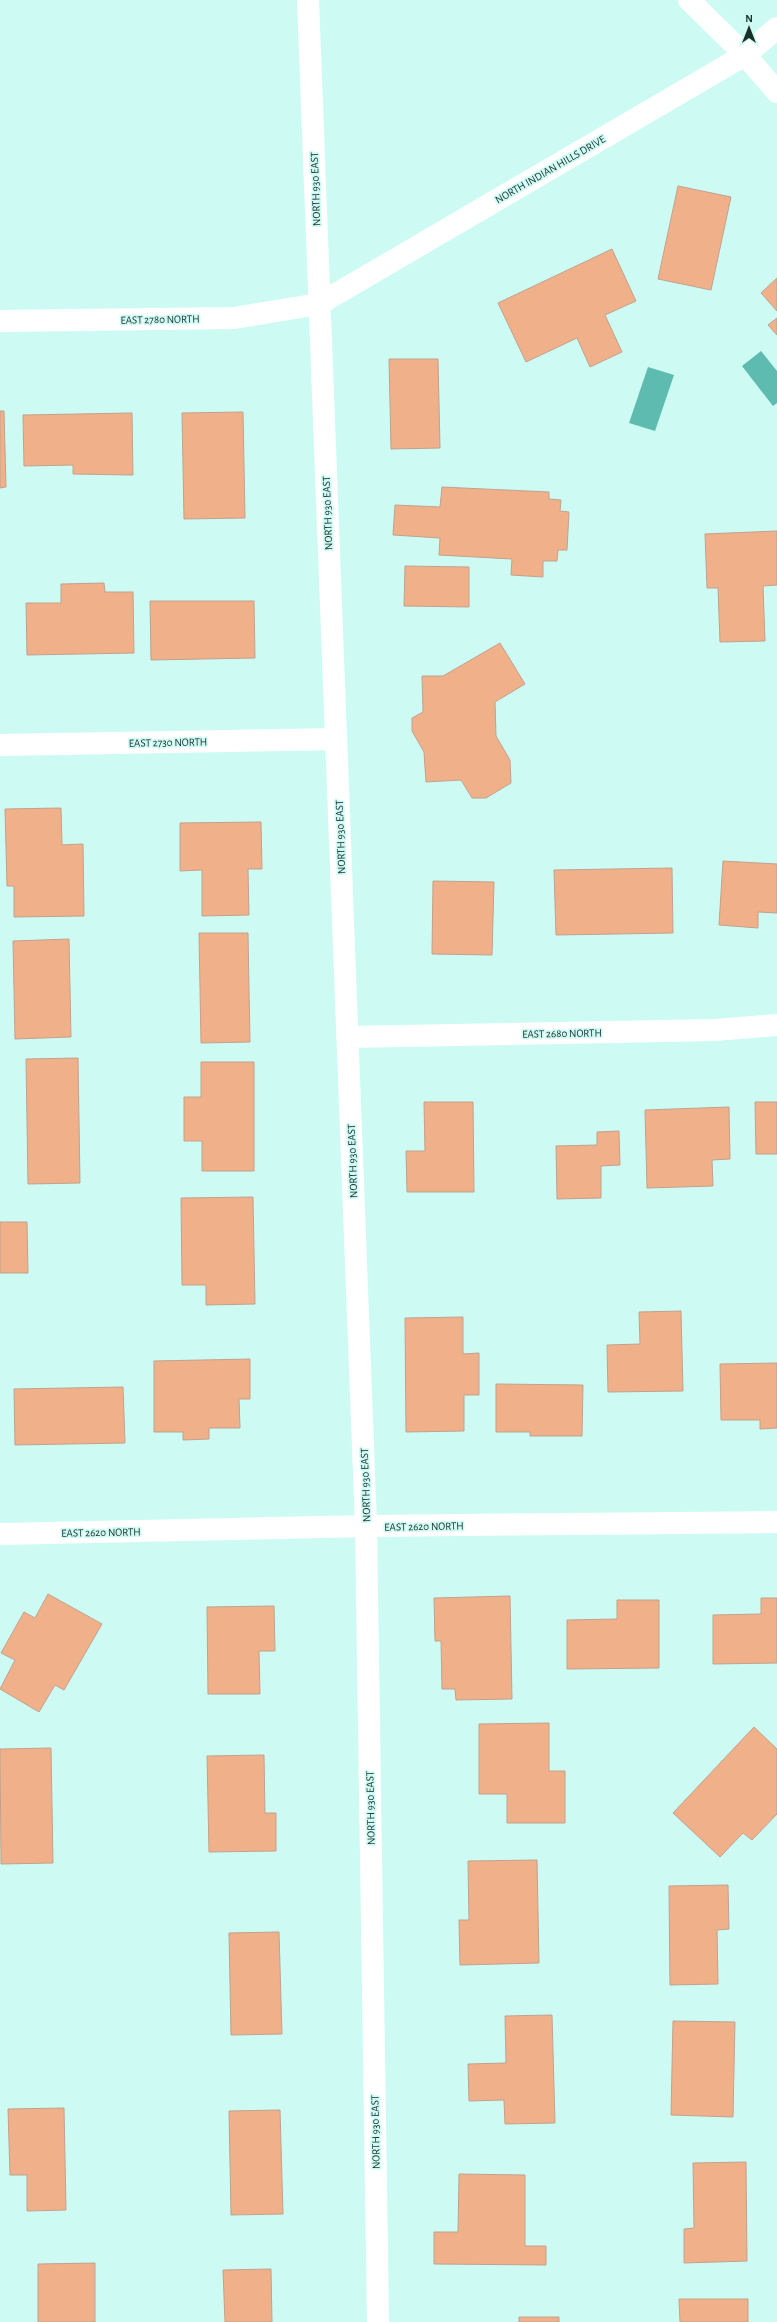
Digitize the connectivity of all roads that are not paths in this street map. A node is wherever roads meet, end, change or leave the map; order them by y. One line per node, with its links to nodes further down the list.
1 (308, 0): 6 (street, NORTH 930 EAST)
2 (689, 0): 4 (street)
3 (777, 28): 4 (street, NORTH INDIAN HILLS DRIVE)
4 (745, 55): 5 (street); 6 (street, NORTH INDIAN HILLS DRIVE)
5 (777, 92)
6 (319, 304): 7 (street, EAST 2780 NORTH); 8 (street, NORTH 930 EAST)
7 (0, 321)
8 (336, 739): 9 (street, EAST 2730 NORTH); 11 (street, NORTH 930 EAST)
9 (0, 745)
10 (777, 1025): 11 (street, EAST 2680 NORTH)
11 (347, 1037): 13 (street, NORTH 930 EAST)
12 (777, 1522): 13 (street, EAST 2620 NORTH)
13 (366, 1526): 14 (street, EAST 2620 NORTH); 15 (street, NORTH 930 EAST)
14 (0, 1534)
15 (378, 2322)

